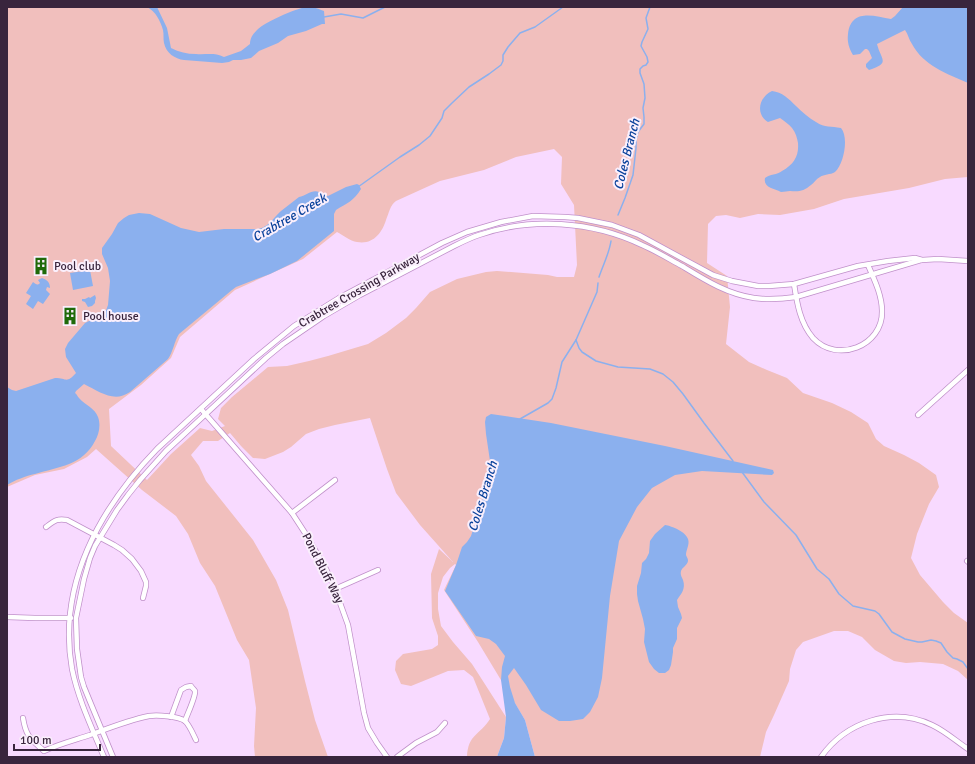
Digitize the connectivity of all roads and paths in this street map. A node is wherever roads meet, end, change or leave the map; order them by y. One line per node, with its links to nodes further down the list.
1 (922, 260): 2 (street, Crabtree Crossing Parkway); 3 (street, Crabtree Crossing Parkway); 4 (street, Crabtree Crossing Parkway)
2 (968, 260)
3 (868, 264): 4 (street); 5 (street, Crabtree Crossing Parkway)
4 (872, 275): 6 (street, Crabtree Crossing Parkway); 6 (street)
5 (794, 284): 6 (street); 8 (street, Crabtree Crossing Parkway)
6 (796, 297): 9 (street, Crabtree Crossing Parkway)
7 (968, 370): 10 (street)
8 (201, 409): 9 (street, Pond Bluff Way); 14 (street, Crabtree Crossing Parkway)
9 (206, 414): 12 (street, Pond Bluff Way); 15 (street, Crabtree Crossing Parkway)
10 (918, 415)
11 (335, 480): 12 (street)
12 (292, 513): 17 (street, Pond Bluff Way)
13 (46, 527): 14 (street)
14 (94, 535): 15 (street); 20 (street, Crabtree Crossing Parkway)
15 (100, 538): 18 (street); 21 (street, Crabtree Crossing Parkway)
16 (378, 570): 17 (street)
17 (336, 589): 32 (street, Pond Bluff Way)
18 (143, 598)
19 (7, 617): 20 (street)
20 (69, 618): 21 (street); 27 (street, Crabtree Crossing Parkway)
21 (76, 618): 26 (street, Crabtree Crossing Parkway)
22 (171, 717): 24 (street); 24 (street); 26 (street)
23 (23, 718): 27 (street)
24 (185, 721): 28 (street)
25 (445, 723): 33 (street)
26 (102, 731): 27 (street); 31 (street, Crabtree Crossing Parkway)
27 (94, 733): 30 (street, Crabtree Crossing Parkway)
28 (196, 740)
29 (968, 749): 34 (street)
30 (104, 757)
31 (113, 757)
32 (387, 757)
33 (397, 757)
34 (821, 757)

